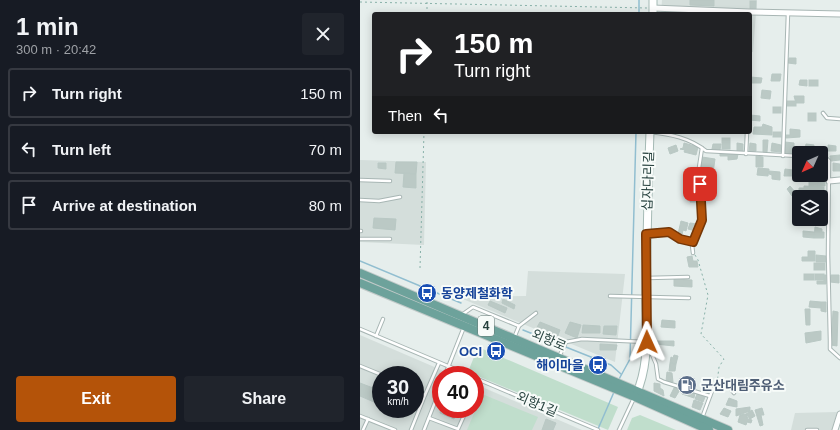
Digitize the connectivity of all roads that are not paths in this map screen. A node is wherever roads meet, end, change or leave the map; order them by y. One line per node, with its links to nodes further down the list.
1 (653, 7): 2 (street)
2 (733, 12)
3 (752, 13): 4 (street)
4 (788, 13): 5 (street); 13 (lane)
5 (840, 14)
6 (823, 113): 7 (lane)
7 (840, 119)
8 (650, 134): 22 (street, 십자다리길)
9 (662, 134): 11 (lane)
10 (746, 134): 12 (lane)
11 (702, 148): 12 (lane); 25 (lane)
12 (746, 154): 13 (lane)
13 (783, 156): 14 (lane)
14 (792, 156)
15 (828, 160): 19 (lane)
16 (360, 180): 18 (lane)
17 (840, 180): 19 (street)
18 (390, 181)
19 (829, 181): 44 (lane)
20 (400, 197): 21 (lane)
21 (360, 200)
22 (646, 234): 25 (lane); 29 (street, 십자다리길)
23 (360, 239): 24 (lane)
24 (390, 239)
25 (693, 242): 26 (lane)
26 (693, 253)
27 (360, 273): 35 (main road, 외항로 / 4)
28 (688, 277): 29 (lane)
29 (646, 278): 31 (street, 십자다리길)
30 (360, 283): 37 (main road, 외항로 / 4)
31 (646, 295): 32 (lane); 33 (lane); 42 (street, 십자다리길)
32 (610, 296)
33 (689, 298)
34 (536, 313): 38 (lane)
35 (461, 316): 38 (lane); 41 (main road, 외항로 / 4)
36 (382, 319): 40 (lane)
37 (464, 326): 47 (lane); 50 (main road, 외항로 / 4)
38 (519, 326): 41 (lane)
39 (360, 329): 40 (lane)
40 (376, 336): 45 (lane)
41 (514, 338): 43 (main road, 외항로 / 4)
42 (647, 342): 43 (lane); 52 (street, 십자다리길); 54 (lane)
43 (560, 353): 50 (main road, 외항로 / 4)
44 (840, 358)
45 (439, 363): 47 (lane); 53 (lane)
46 (360, 366): 48 (lane)
47 (448, 366)
48 (372, 371)
49 (484, 382): 66 (lane, 외항1길)
50 (611, 383): 52 (main road, 외항로 / 4)
51 (734, 393): 54 (lane)
52 (636, 394): 61 (main road, 외항로 / 4); 67 (lane); 68 (main road, 외항로 / 4)
53 (425, 395): 64 (lane)
54 (710, 396): 61 (lane)
55 (432, 410): 59 (lane)
56 (840, 414): 72 (street)
57 (360, 416): 58 (lane)
58 (368, 418): 62 (lane); 63 (lane)
59 (429, 418): 60 (lane); 65 (lane)
60 (463, 418)
61 (701, 418): 69 (main road, 외항로 / 4)
62 (363, 430)
63 (395, 430)
64 (411, 430)
65 (424, 430)
66 (598, 430)
67 (619, 430)
68 (709, 430)
69 (728, 430)
70 (807, 430): 71 (lane)
71 (817, 430)
72 (835, 430)

